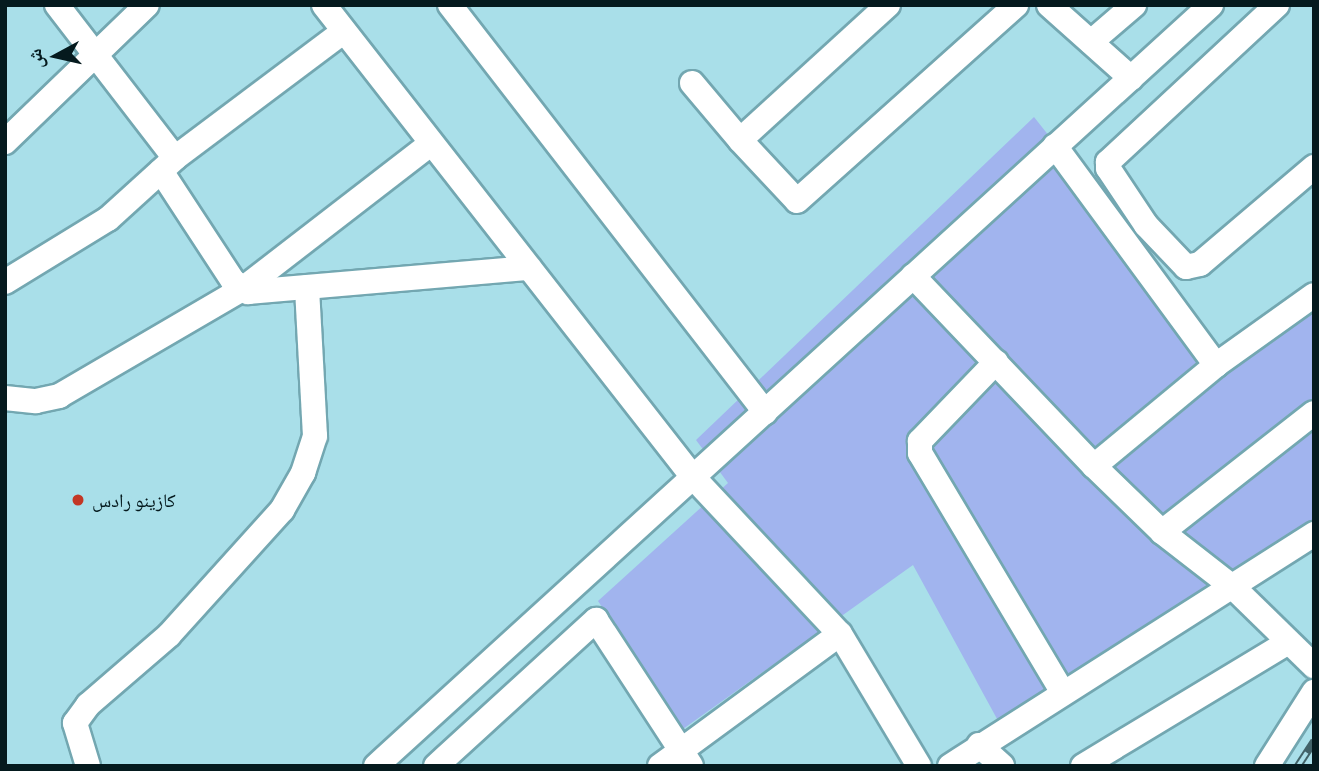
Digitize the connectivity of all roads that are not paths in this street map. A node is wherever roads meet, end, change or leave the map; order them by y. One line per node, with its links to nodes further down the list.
1 (57, 5): 13 (street)
2 (148, 5): 13 (street)
3 (324, 5): 11 (street)
4 (450, 5): 31 (street)
5 (888, 5): 16 (street)
6 (1016, 5): 16 (street)
7 (1049, 5): 12 (street)
8 (1134, 5): 12 (street)
9 (1211, 5): 14 (street)
10 (1278, 5): 21 (street)
11 (344, 31): 18 (street); 20 (street)
12 (1091, 42): 14 (street)
13 (94, 58): 17 (street); 20 (street)
14 (1131, 78): 19 (street)
15 (692, 83): 16 (street)
16 (740, 140)
17 (5, 142)
18 (430, 144): 22 (street); 26 (street)
19 (1055, 146): 23 (street); 29 (street)
20 (168, 165): 24 (street); 26 (street)
21 (1314, 167)
22 (528, 268): 25 (street); 34 (street)
23 (913, 276): 28 (street); 31 (street)
24 (5, 282)
25 (307, 287): 26 (street); 45 (street)
26 (244, 288): 30 (street)
27 (1314, 295): 29 (street)
28 (996, 362): 33 (street); 42 (street)
29 (1216, 365): 33 (street)
30 (5, 398)
31 (765, 412): 34 (street)
32 (1314, 413): 35 (street)
33 (1094, 466): 35 (street)
34 (692, 476): 38 (street); 46 (street)
35 (1163, 532): 37 (street)
36 (1314, 534): 37 (street)
37 (1234, 588): 39 (street); 42 (street)
38 (840, 634): 44 (street); 49 (street)
39 (1287, 643): 40 (street); 52 (street)
40 (1314, 666)
41 (1314, 692): 53 (street)
42 (1063, 693): 43 (street)
43 (979, 745): 50 (street); 51 (street)
44 (685, 757): 47 (street); 48 (street)
45 (88, 766)
46 (376, 766)
47 (436, 766)
48 (660, 766)
49 (919, 766)
50 (950, 766)
51 (1002, 766)
52 (1083, 766)
53 (1267, 766)

